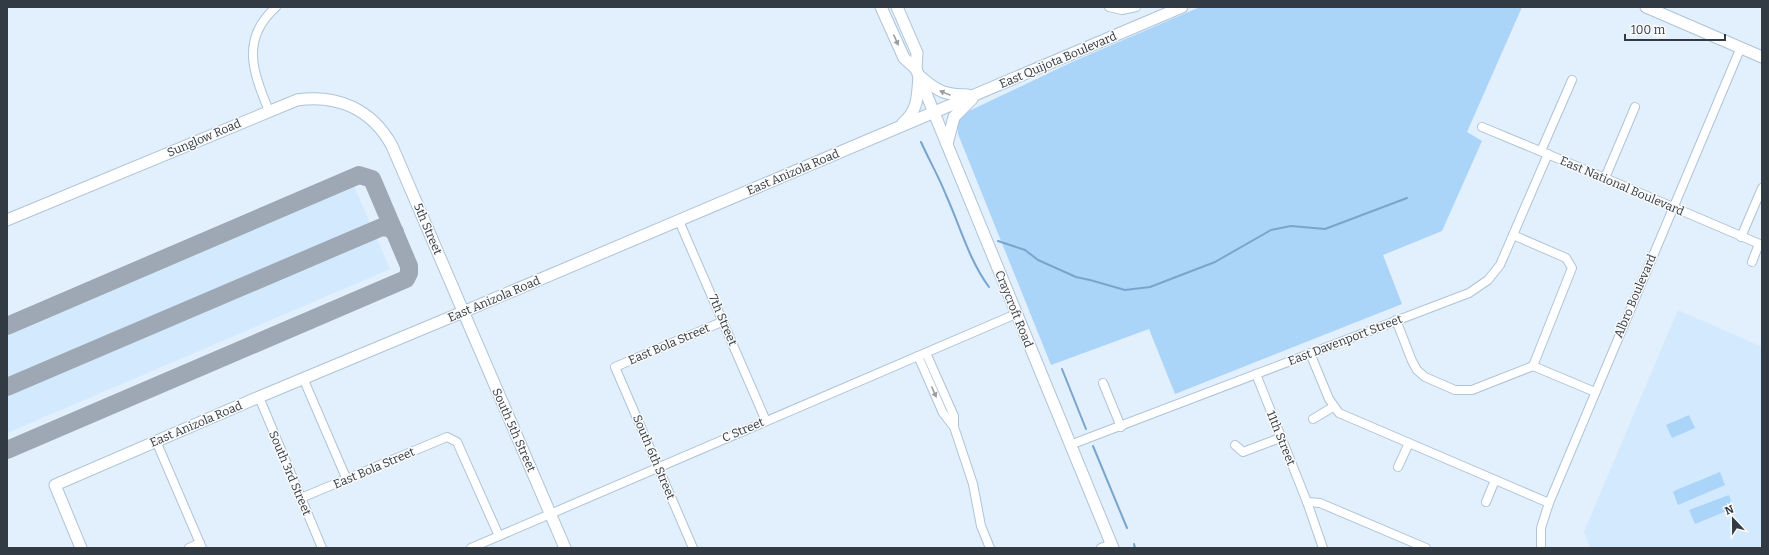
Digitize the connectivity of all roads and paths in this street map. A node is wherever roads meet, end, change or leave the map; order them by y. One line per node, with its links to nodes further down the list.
1 (276, 7): 14 (street)
2 (881, 7): 10 (street, one-way to 10)
3 (897, 7): 10 (street)
4 (1109, 7): 5 (street)
5 (1136, 7)
6 (1646, 7): 8 (street)
7 (1179, 8): 12 (street, East Quijota Boulevard)
8 (1741, 48): 9 (street); 23 (street, Albro Boulevard)
9 (1762, 57)
10 (918, 73): 12 (street, one-way to 10); 15 (street, Craycroft Road); 17 (street)
11 (1572, 80): 20 (street, East Davenport Street)
12 (975, 95): 15 (street, East Quijota Boulevard); 18 (street)
13 (1635, 107): 21 (street)
14 (269, 111): 19 (street, Sunglow Road); 24 (street, Sunglow Road)
15 (934, 112): 17 (street, East Anizola Road); 18 (street, Craycroft Road)
16 (1482, 127): 20 (street, East National Boulevard)
17 (897, 128): 25 (street, East Anizola Road)
18 (947, 144): 31 (street, Craycroft Road)
19 (392, 146): 30 (street, 5th Street)
20 (1544, 153): 21 (street, East National Boulevard); 26 (street, East Davenport Street)
21 (1605, 178): 23 (street, East National Boulevard)
22 (1762, 188): 27 (street)
23 (1673, 207): 27 (street, East National Boulevard); 42 (street, Albro Boulevard)
24 (7, 220)
25 (680, 221): 30 (street, East Anizola Road); 33 (street, 7th Street)
26 (1513, 235): 32 (street, East Davenport Street); 37 (street)
27 (1741, 237): 28 (street, East National Boulevard)
28 (1760, 245): 29 (street)
29 (1752, 262)
30 (463, 312): 40 (street, East Anizola Road); 62 (street, South 5th Street)
31 (1016, 314): 34 (street, C Street); 52 (street, Craycroft Road)
32 (1396, 320): 35 (street, East Davenport Street); 37 (street)
33 (724, 321): 38 (street, East Bola Street); 46 (street, 7th Street)
34 (926, 353): 36 (street, C Street); 47 (street)
35 (1310, 353): 39 (street, East Davenport Street); 44 (street)
36 (918, 356): 46 (street, C Street); 47 (street, one-way to 47)
37 (1534, 366): 42 (street)
38 (615, 367): 54 (street, South 6th Street)
39 (1256, 374): 48 (street, East Davenport Street); 49 (street, 11th Street)
40 (303, 378): 43 (street, East Anizola Road); 56 (street)
41 (1104, 383): 48 (street)
42 (1594, 392): 61 (street, Albro Boulevard)
43 (259, 397): 50 (street, East Anizola Road); 58 (street, South 3rd Street)
44 (1333, 407): 45 (street); 51 (street)
45 (1313, 419)
46 (766, 420): 54 (street, C Street)
47 (954, 427): 72 (street)
48 (1121, 427): 52 (street, East Davenport Street)
49 (1280, 438): 53 (street); 59 (street, 11th Street)
50 (156, 441): 64 (street); 66 (street, East Anizola Road)
51 (1409, 443): 55 (street); 57 (street)
52 (1070, 445): 65 (street, Craycroft Road)
53 (1235, 445)
54 (658, 467): 62 (street, C Street); 71 (street, South 6th Street)
55 (1398, 467)
56 (347, 480): 58 (street, East Bola Street); 63 (street, East Bola Street)
57 (1495, 480): 60 (street); 61 (street)
58 (301, 498): 68 (street, South 3rd Street)
59 (1307, 502): 74 (street, 11th Street); 75 (street)
60 (1486, 502)
61 (1549, 503): 76 (street, Albro Boulevard)
62 (550, 514): 63 (street, C Street); 70 (street, South 5th Street)
63 (499, 536): 69 (street, C Street)
64 (201, 546): 67 (street)
65 (1112, 546): 73 (street)
66 (81, 548)
67 (189, 548)
68 (322, 548)
69 (471, 548)
70 (565, 548)
71 (693, 548)
72 (990, 548)
73 (1101, 548)
74 (1323, 548)
75 (1426, 548)
76 (1541, 548)

